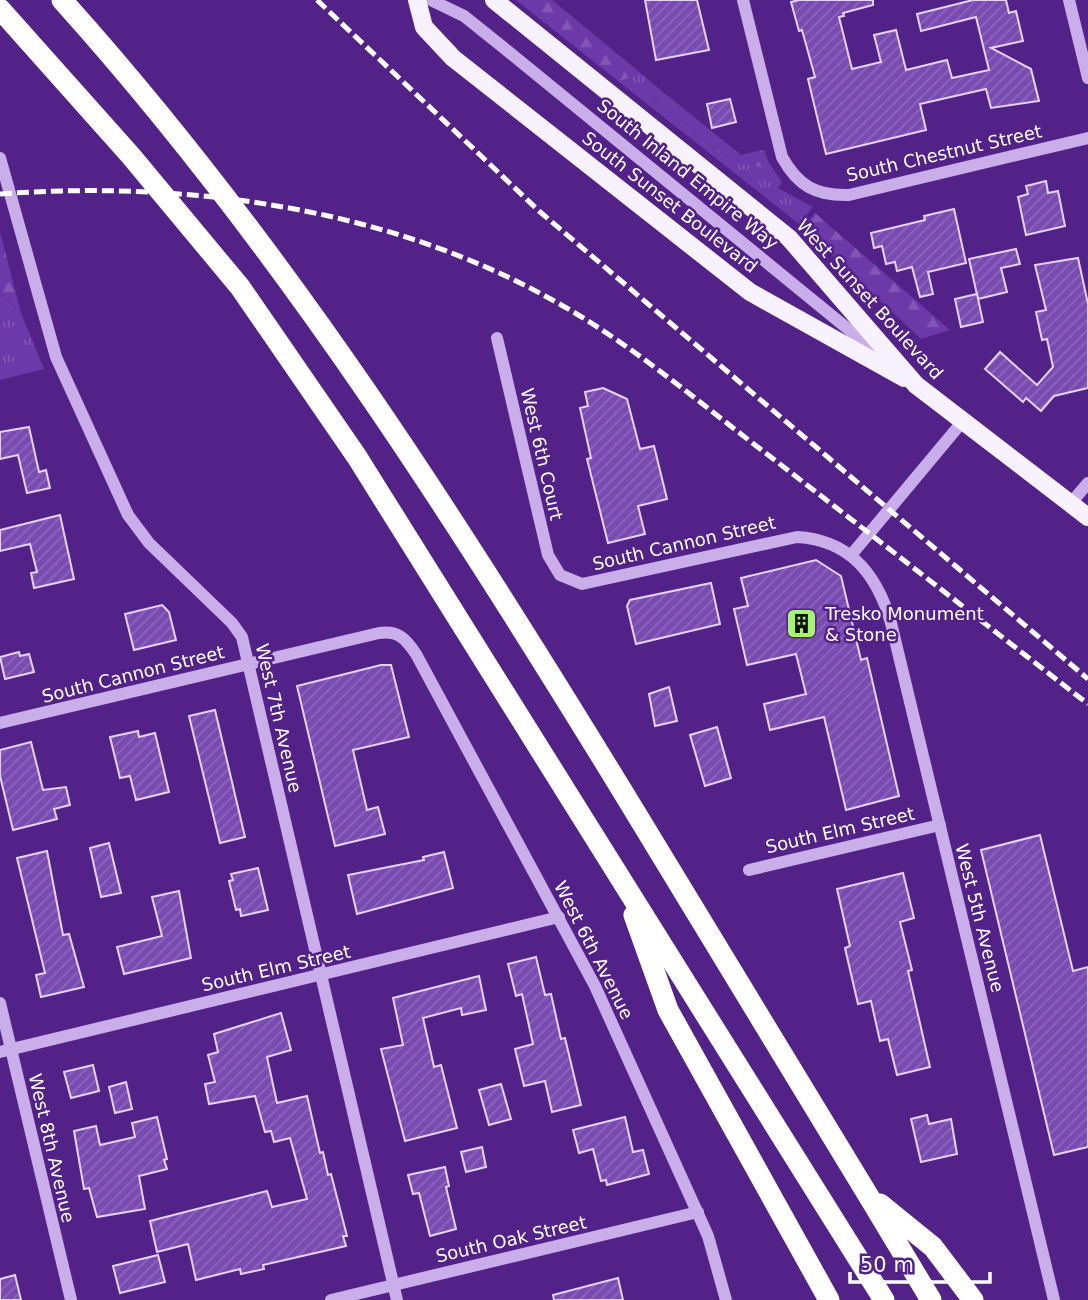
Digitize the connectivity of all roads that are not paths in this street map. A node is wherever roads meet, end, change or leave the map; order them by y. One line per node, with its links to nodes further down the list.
1 (62, 0): 29 (highway)
2 (417, 0): 12 (main road, South Sunset Boulevard)
3 (431, 0): 12 (street, South Inland Empire Way)
4 (494, 0): 12 (main road, West Sunset Boulevard)
5 (743, 0): 9 (street, South Chestnut Street)
6 (1069, 0): 8 (street)
7 (0, 9): 24 (highway)
8 (1088, 78)
9 (1088, 138)
10 (0, 159): 20 (street, West 7th Avenue)
11 (497, 338): 18 (street, West 6th Court)
12 (916, 384): 13 (main road, West Sunset Boulevard)
13 (963, 421): 15 (main road, West Sunset Boulevard); 17 (street)
14 (1088, 483): 15 (street)
15 (1071, 503): 16 (main road, West Sunset Boulevard)
16 (1088, 517)
17 (852, 554): 18 (street, South Cannon Street); 22 (street, West 5th Avenue)
18 (560, 575)
19 (396, 633): 20 (street, South Cannon Street); 25 (street, West 6th Avenue)
20 (248, 664): 21 (street, South Cannon Street); 26 (street, West 7th Avenue)
21 (0, 723)
22 (940, 825): 23 (street, South Elm Street); 40 (street, West 5th Avenue)
23 (749, 870)
24 (619, 873): 36 (highway); 37 (highway)
25 (559, 917): 26 (street, South Elm Street); 30 (street, West 6th Avenue)
26 (320, 975): 28 (street, South Elm Street); 31 (street, West 7th Avenue)
27 (0, 1003): 28 (street, West 8th Avenue)
28 (6, 1050): 32 (street, West 8th Avenue)
29 (868, 1194): 38 (highway); 39 (highway)
30 (698, 1213): 31 (street, South Oak Street); 35 (street, West 6th Avenue)
31 (394, 1285): 33 (street, South Oak Street); 34 (street, West 7th Avenue)
32 (71, 1300)
33 (331, 1300)
34 (397, 1300)
35 (726, 1300)
36 (829, 1300)
37 (884, 1300)
38 (931, 1300)
39 (973, 1300)
40 (1054, 1300)

